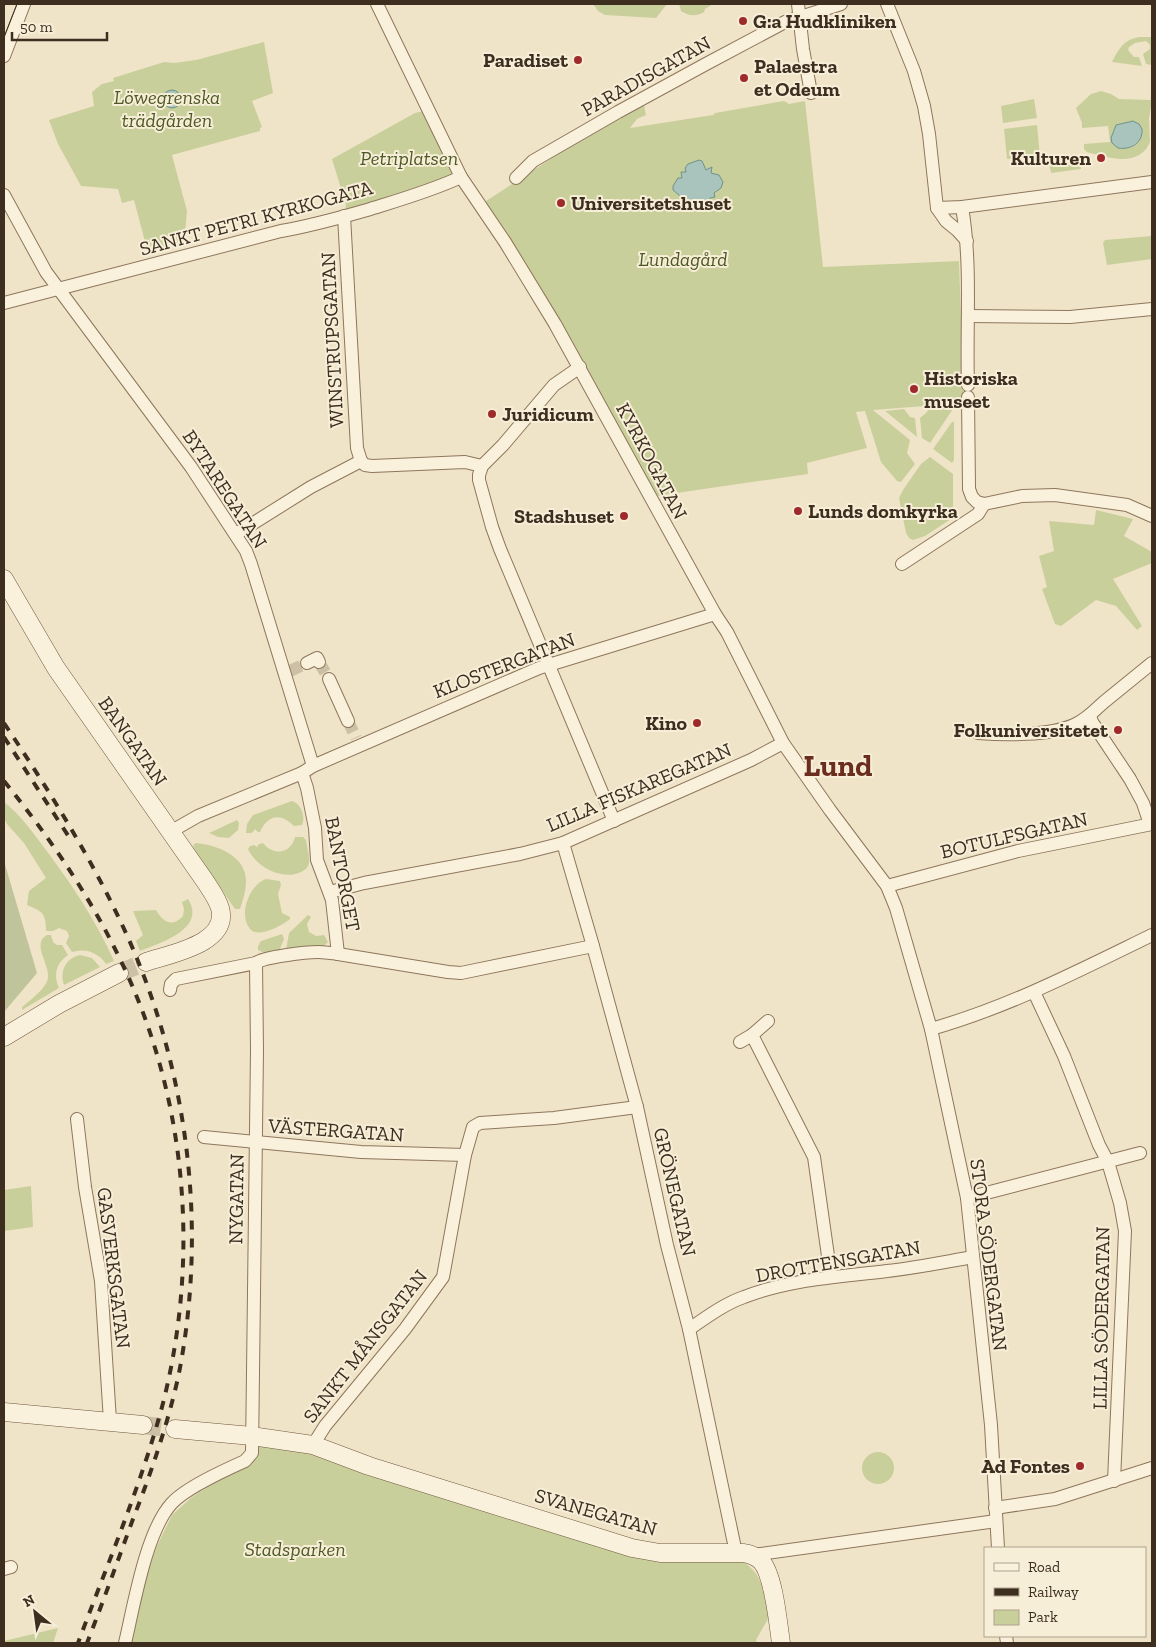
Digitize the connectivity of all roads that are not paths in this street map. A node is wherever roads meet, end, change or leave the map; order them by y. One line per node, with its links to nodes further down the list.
1 (24, 4): 6 (street)
2 (377, 4): 8 (street, KYRKOGATAN)
3 (840, 4): 5 (street, PARADISGATAN)
4 (887, 4): 13 (street)
5 (799, 10): 7 (street); 9 (street, PARADISGATAN)
6 (4, 56)
7 (811, 93)
8 (461, 177): 14 (street, SANKT PETRI KYRKOGATA); 20 (street, KYRKOGATAN)
9 (516, 178)
10 (1152, 182): 12 (street)
11 (4, 195): 16 (street, BYTAREGATAN)
12 (962, 207): 13 (street); 15 (street)
13 (937, 208): 15 (street)
14 (344, 216): 16 (street, SANKT PETRI KYRKOGATA); 21 (street, WINSTRUPSGATAN)
15 (967, 241): 19 (street)
16 (59, 289): 17 (street, SANKT PETRI KYRKOGATA); 25 (street, BYTAREGATAN)
17 (4, 303)
18 (1152, 309): 19 (street)
19 (968, 316): 23 (street)
20 (580, 367): 22 (street); 28 (street, KYRKOGATAN)
21 (361, 461): 22 (street); 25 (street)
22 (482, 466): 30 (street)
23 (984, 504): 24 (street); 26 (street)
24 (1152, 516)
25 (236, 534): 36 (street, BYTAREGATAN)
26 (902, 564)
27 (4, 579): 40 (street, BANGATAN)
28 (715, 614): 30 (street, KLOSTERGATAN); 35 (street, KYRKOGATAN)
29 (1152, 663): 32 (street)
30 (549, 664): 36 (street, KLOSTERGATAN); 38 (street)
31 (329, 679): 33 (street)
32 (1090, 716): 34 (street); 39 (street)
33 (348, 721)
34 (978, 733)
35 (783, 743): 38 (street, LILLA FISKAREGATAN); 42 (street, KYRKOGATAN)
36 (313, 766): 37 (street)
37 (302, 773): 40 (street); 43 (street, BANTORGET)
38 (614, 821): 41 (street, LILLA FISKAREGATAN)
39 (1151, 824): 42 (street, BOTULFSGATAN)
40 (170, 832): 47 (street, BANGATAN)
41 (562, 843): 43 (street, LILLA FISKAREGATAN); 45 (street, GRÖNEGATAN)
42 (887, 886): 53 (street, STORA SÖDERGATAN)
43 (330, 892): 46 (street, BANTORGET)
44 (1152, 935): 51 (street)
45 (593, 946): 46 (street); 57 (street, GRÖNEGATAN)
46 (338, 954): 48 (street, BANTORGET)
47 (146, 962)
48 (256, 963): 50 (street, BANTORGET); 60 (street, NYGATAN)
49 (119, 974): 55 (street)
50 (170, 990)
51 (1034, 992): 53 (street); 63 (street, LILLA SÖDERGATAN)
52 (768, 1021): 54 (street)
53 (931, 1029): 64 (street, STORA SÖDERGATAN)
54 (752, 1035): 56 (street); 66 (street)
55 (4, 1037)
56 (740, 1042)
57 (637, 1107): 62 (street, SANKT MÅNSGATAN); 67 (street, GRÖNEGATAN)
58 (77, 1119): 69 (street, GASVERKSGATAN)
59 (204, 1138): 60 (street, VÄSTERGATAN)
60 (256, 1144): 62 (street, VÄSTERGATAN); 72 (street, NYGATAN)
61 (1140, 1153): 63 (street)
62 (465, 1156): 73 (street, SANKT MÅNSGATAN)
63 (1108, 1162): 64 (street); 75 (street, LILLA SÖDERGATAN)
64 (967, 1198): 65 (street, STORA SÖDERGATAN)
65 (973, 1257): 66 (street, DROTTENSGATAN); 76 (street, STORA SÖDERGATAN)
66 (831, 1277): 67 (street, DROTTENSGATAN)
67 (689, 1329): 79 (street, GRÖNEGATAN)
68 (4, 1412): 69 (street)
69 (110, 1421): 70 (street)
70 (143, 1425)
71 (175, 1429): 72 (street, SVANEGATAN)
72 (252, 1436): 73 (street, SVANEGATAN); 80 (street, NYGATAN)
73 (313, 1445): 79 (street, SVANEGATAN)
74 (1152, 1468): 75 (street)
75 (1114, 1481): 76 (street)
76 (995, 1508): 77 (street, STORA SÖDERGATAN)
77 (996, 1522): 78 (street, STORA SÖDERGATAN); 79 (street, SVANEGATAN)
78 (998, 1547)
79 (744, 1554): 81 (street)
80 (125, 1643)
81 (782, 1643)

